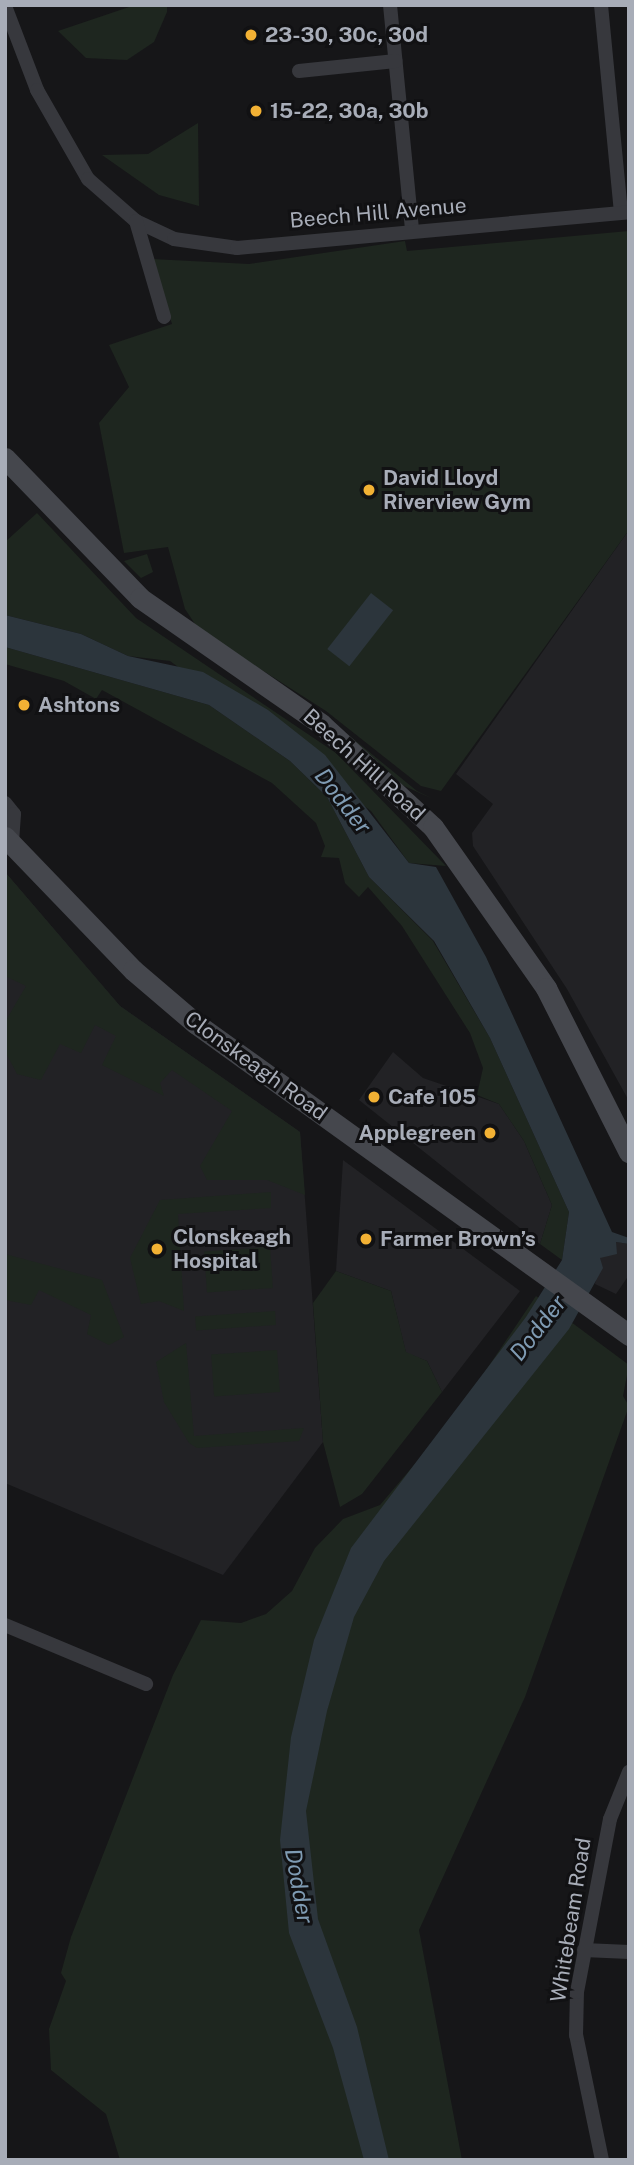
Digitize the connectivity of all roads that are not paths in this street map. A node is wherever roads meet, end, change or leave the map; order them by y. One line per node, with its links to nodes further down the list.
1 (390, 5): 4 (street)
2 (601, 5): 6 (street)
3 (5, 6): 7 (street, Beech Hill Avenue)
4 (395, 61): 5 (street); 8 (street)
5 (299, 71)
6 (625, 212): 8 (street, Beech Hill Avenue)
7 (136, 221): 8 (street, Beech Hill Avenue); 9 (street)
8 (412, 231)
9 (164, 317)
10 (5, 458): 13 (street, Beech Hill Road)
11 (5, 803): 12 (street, Clonskeagh Road)
12 (9, 839): 14 (street, Clonskeagh Road)
13 (629, 1152)
14 (629, 1335)
15 (5, 1625): 16 (street)
16 (146, 1684)
17 (629, 1772): 18 (street, Whitebeam Road)
18 (584, 1950): 19 (street); 20 (street, Whitebeam Road)
19 (629, 1952)
20 (602, 2160)

